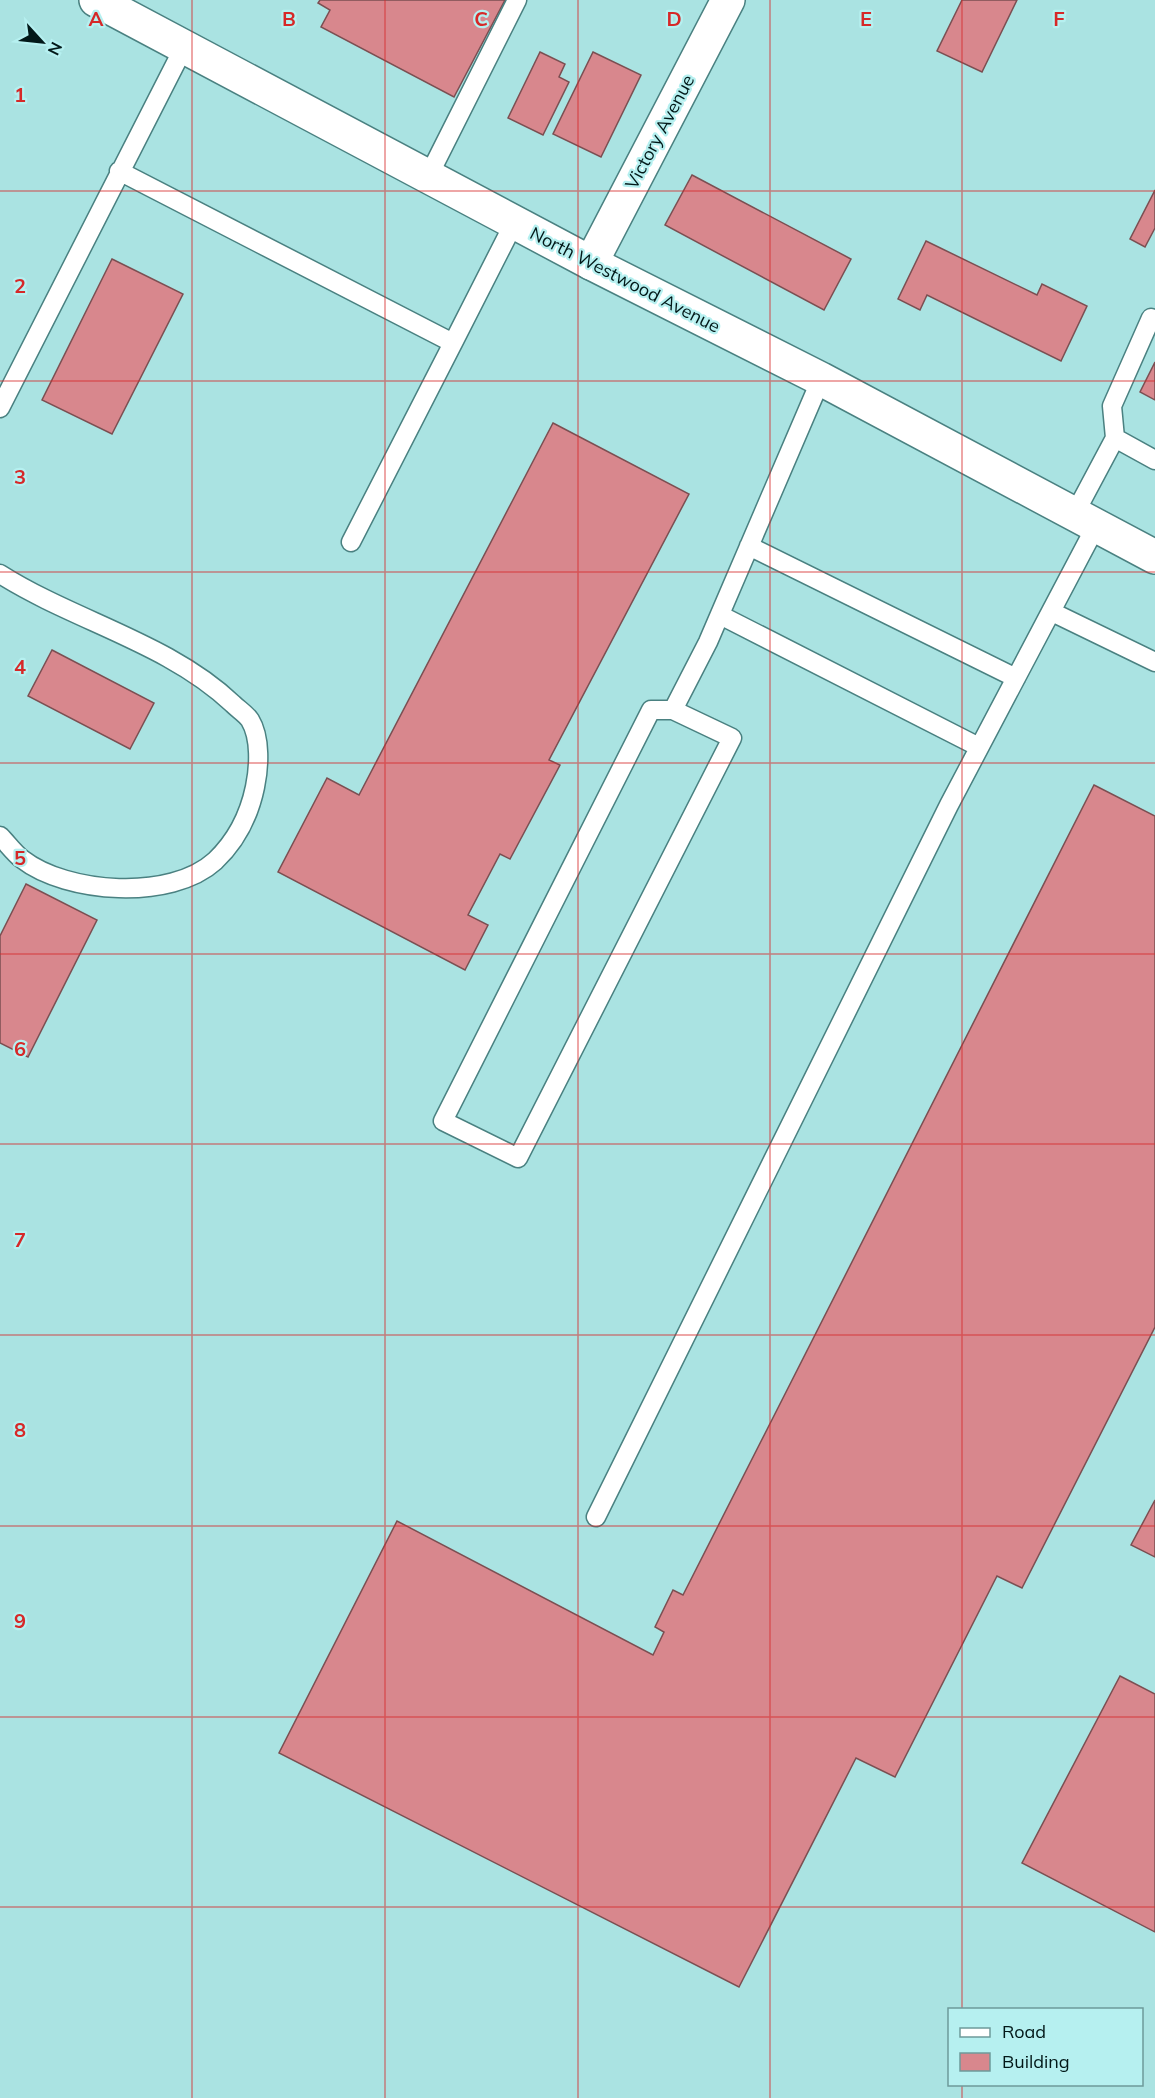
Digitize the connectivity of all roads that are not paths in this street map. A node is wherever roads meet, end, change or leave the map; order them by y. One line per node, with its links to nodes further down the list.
1 (96, 0): 4 (street, North Westwood Avenue)
2 (517, 0): 6 (lane)
3 (728, 0): 8 (street, Victory Avenue)
4 (184, 47): 5 (lane); 6 (street, North Westwood Avenue)
5 (119, 171): 10 (lane); 12 (lane)
6 (428, 177): 7 (street, North Westwood Avenue)
7 (514, 223): 8 (street, North Westwood Avenue); 10 (lane)
8 (591, 264): 11 (street, North Westwood Avenue)
9 (1151, 318): 13 (lane)
10 (453, 343): 16 (lane)
11 (821, 380): 15 (street, North Westwood Avenue); 17 (lane)
12 (0, 408)
13 (1115, 438): 14 (lane); 15 (lane)
14 (1155, 460)
15 (1085, 520): 18 (street, North Westwood Avenue); 20 (lane)
16 (351, 542)
17 (749, 546): 21 (lane); 23 (lane)
18 (1155, 556)
19 (0, 574): 26 (lane)
20 (1052, 612): 22 (lane); 23 (lane)
21 (720, 615): 24 (lane); 25 (lane)
22 (1155, 662)
23 (1016, 678): 25 (lane)
24 (673, 710): 24 (lane)
25 (979, 747): 27 (lane)
26 (0, 836)
27 (596, 1517)

